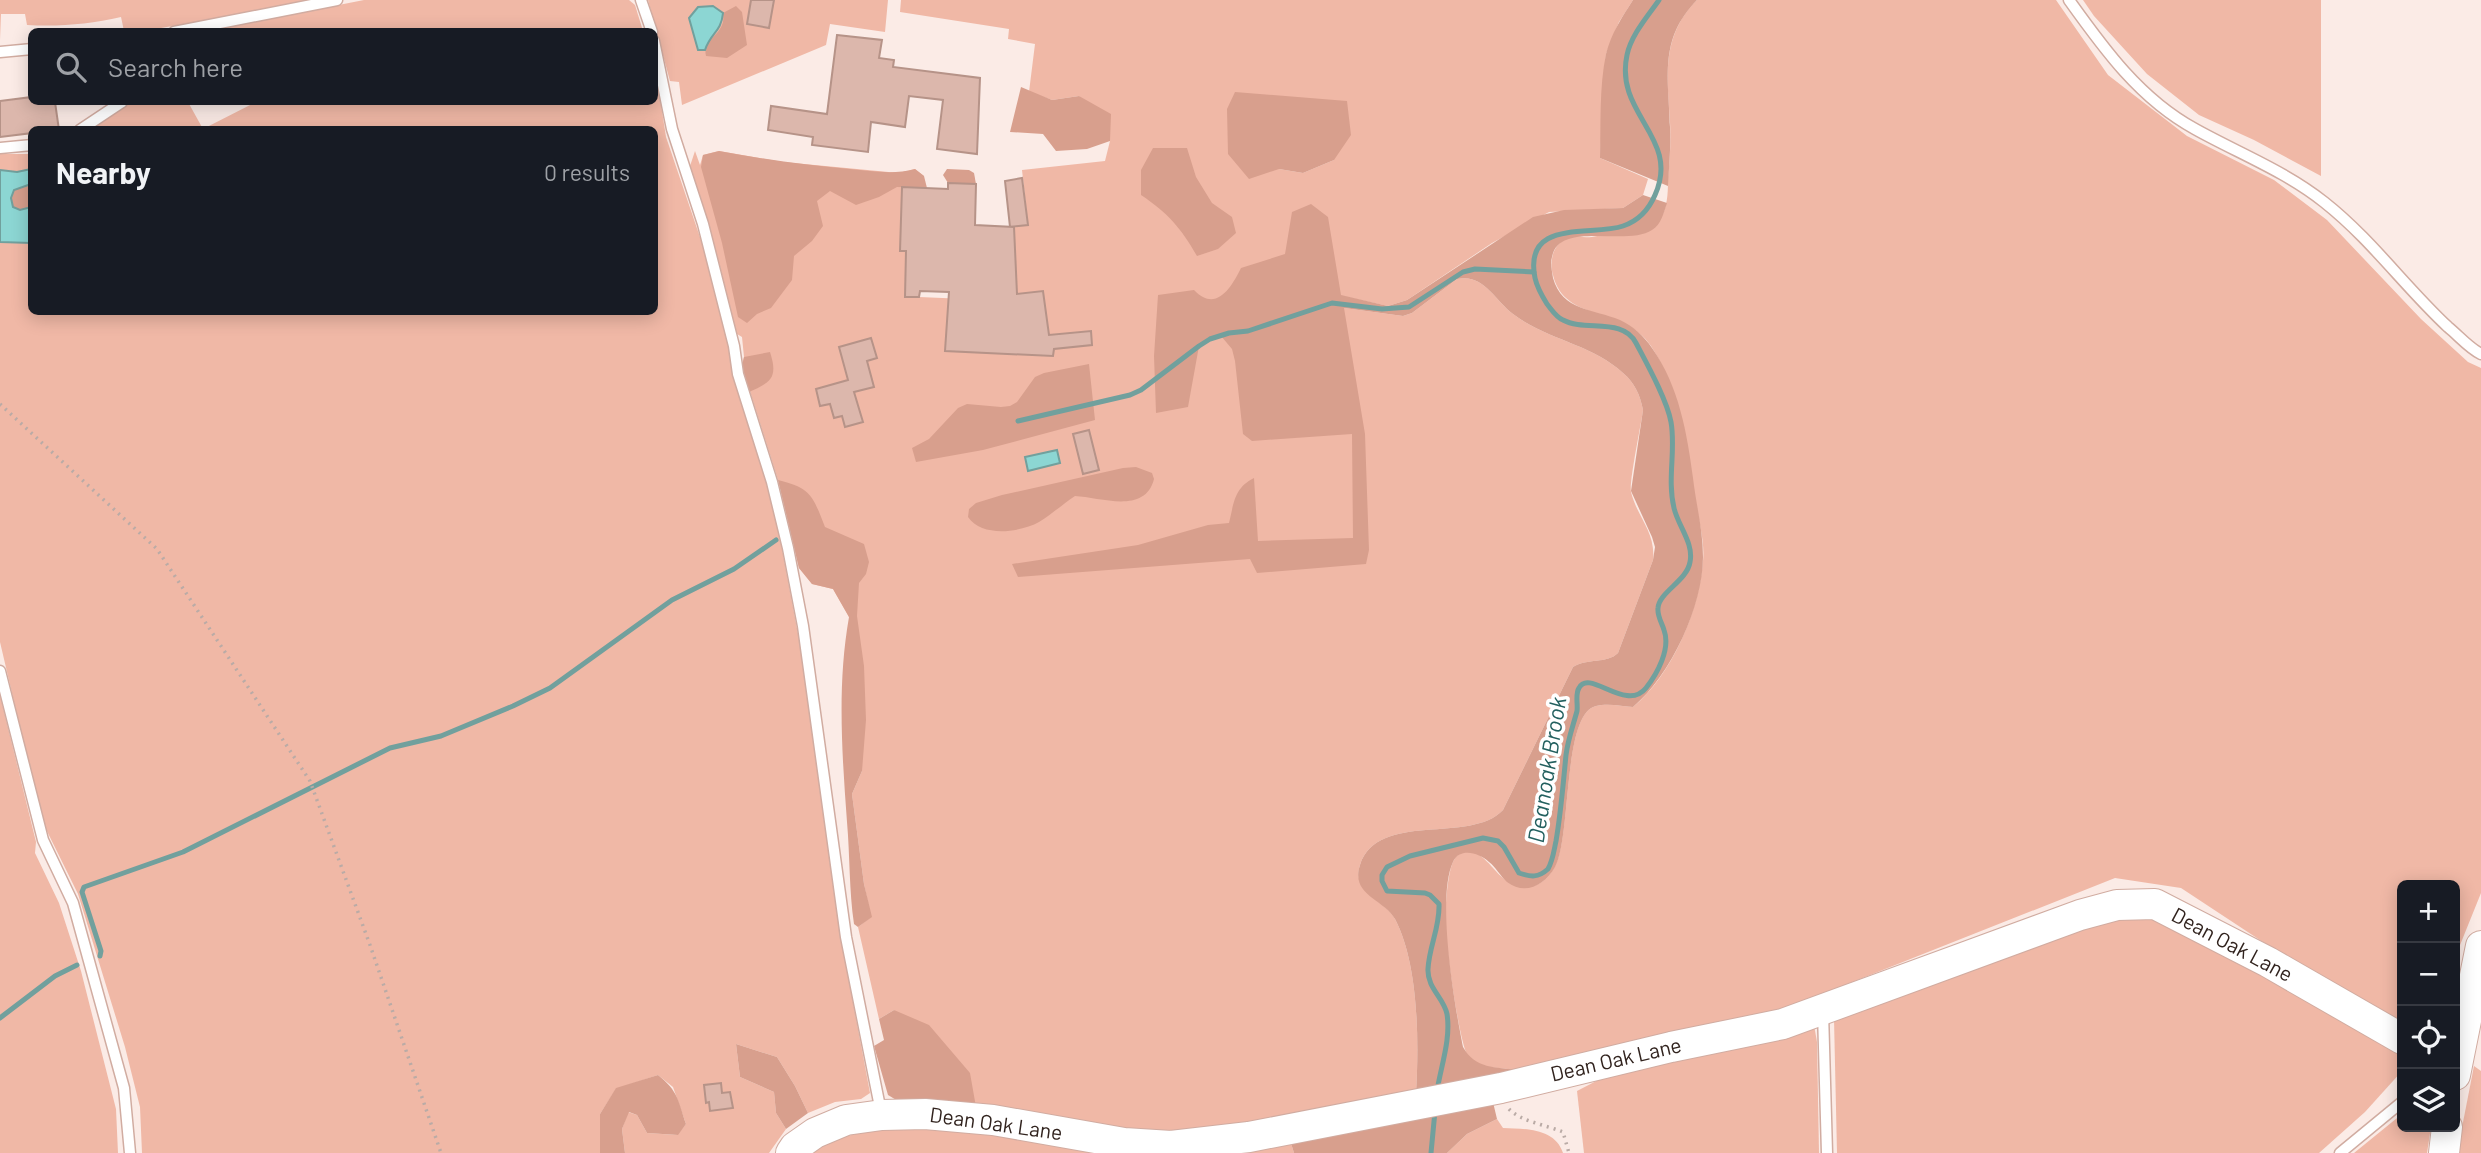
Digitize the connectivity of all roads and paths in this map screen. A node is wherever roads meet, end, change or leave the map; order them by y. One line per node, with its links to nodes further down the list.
1 (337, 0): 4 (lane)
2 (641, 0): 5 (lane)
3 (2069, 0): 13 (lane)
4 (194, 28)
5 (651, 28)
6 (28, 50): 7 (lane)
7 (0, 52)
8 (658, 61): 22 (lane)
9 (118, 105): 10 (lane)
10 (86, 126)
11 (28, 145): 12 (lane)
12 (0, 148)
13 (2481, 354)
14 (0, 404): 25 (path)
15 (0, 671): 24 (lane)
16 (2481, 946): 19 (street)
17 (1823, 1010): 18 (street, Dean Oak Lane); 20 (street, Dean Oak Lane); 28 (lane)
18 (2397, 1036)
19 (2460, 1048)
20 (1501, 1088): 22 (street, Dean Oak Lane); 27 (path)
21 (2397, 1106): 29 (lane)
22 (882, 1115): 26 (street, Dean Oak Lane)
23 (2446, 1132): 30 (street)
24 (130, 1153)
25 (441, 1153)
26 (791, 1153)
27 (1569, 1153)
28 (1827, 1153)
29 (2340, 1153)
30 (2444, 1153)

